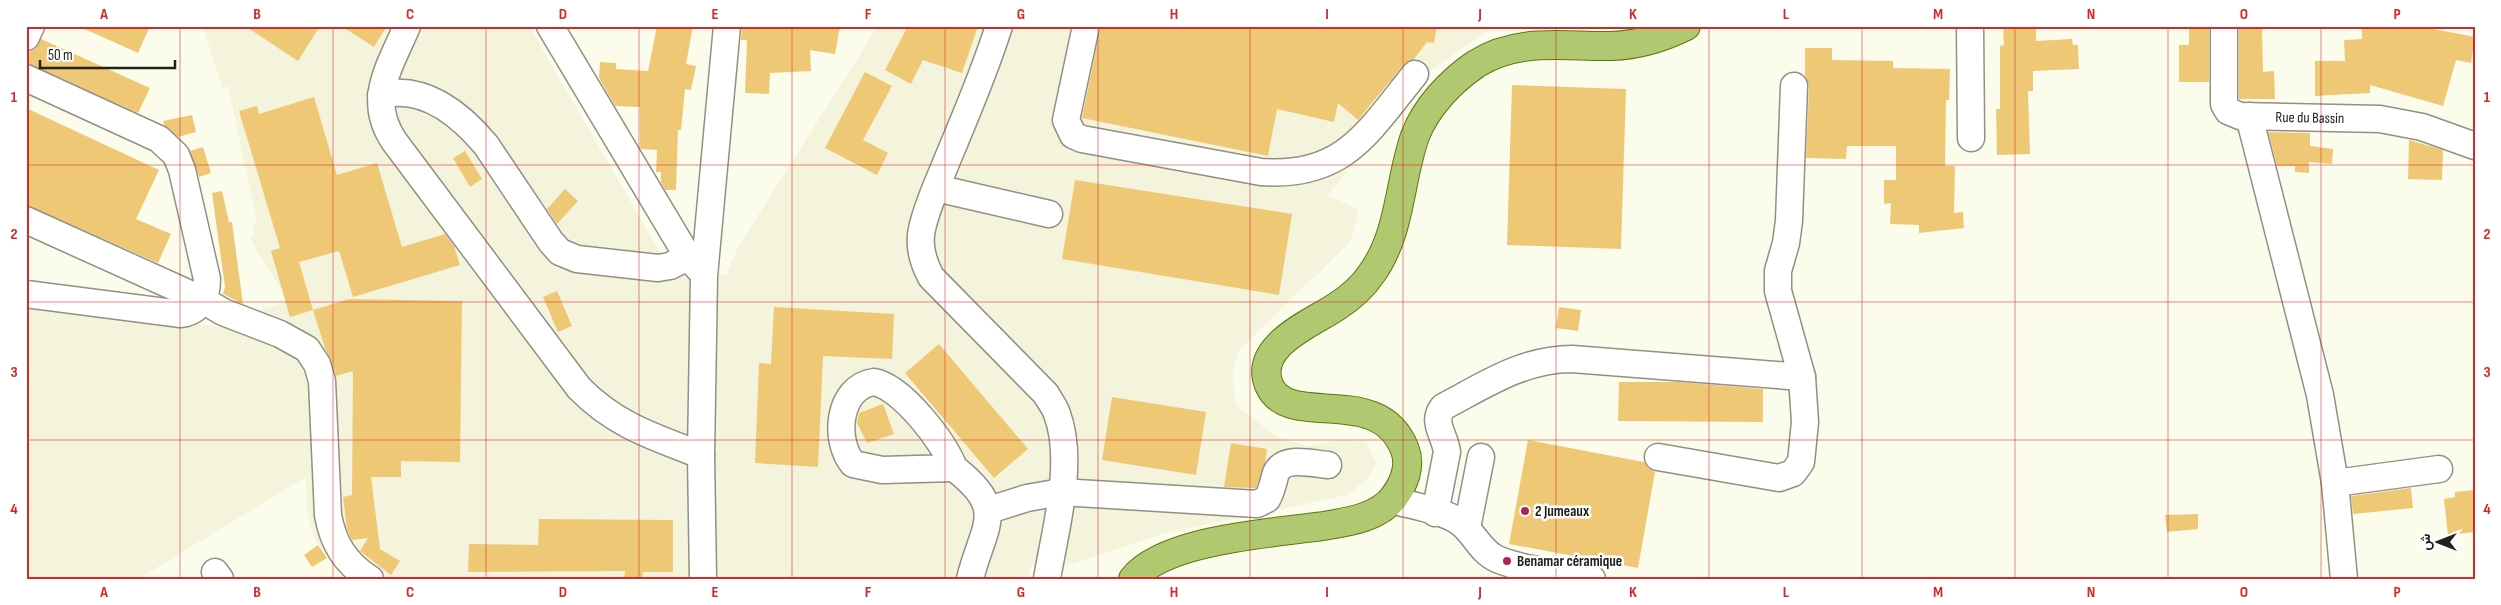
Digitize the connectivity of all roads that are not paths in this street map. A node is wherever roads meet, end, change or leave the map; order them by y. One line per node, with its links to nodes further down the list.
1 (31, 26): 10 (street)
2 (408, 26): 14 (street)
3 (550, 26): 23 (street)
4 (727, 26): 23 (street)
5 (999, 26): 20 (street)
6 (1086, 26): 11 (street)
7 (1686, 26): 35 (main road)
8 (1970, 26): 18 (street)
9 (2224, 26): 15 (street, Rue du Bassin)
10 (26, 38)
11 (1415, 74)
12 (26, 78): 25 (street)
13 (1794, 86): 26 (street)
14 (381, 96): 23 (street); 27 (street)
15 (2249, 116): 17 (street, Rue du Bassin); 33 (street)
16 (2475, 125): 17 (street)
17 (2422, 127): 19 (street, Rue du Bassin)
18 (1972, 138)
19 (2475, 146)
20 (936, 188): 21 (street); 34 (street)
21 (1049, 214)
22 (26, 220): 25 (street)
23 (696, 266): 27 (street)
24 (26, 294): 25 (street)
25 (203, 300): 39 (street)
26 (1802, 377): 29 (street); 37 (street)
27 (701, 455): 40 (street)
28 (1481, 456): 38 (street)
29 (1658, 457)
30 (1328, 465): 34 (street)
31 (954, 468): 36 (street)
32 (2439, 469): 33 (street)
33 (2336, 483): 45 (street)
34 (1061, 492): 36 (street); 42 (street)
35 (1392, 500): 37 (street); 43 (main road)
36 (989, 510): 41 (street)
37 (1435, 513): 38 (street)
38 (1466, 528): 44 (street)
39 (362, 577)
40 (703, 579)
41 (970, 579)
42 (1047, 579)
43 (1134, 579)
44 (1592, 579)
45 (2344, 579)

